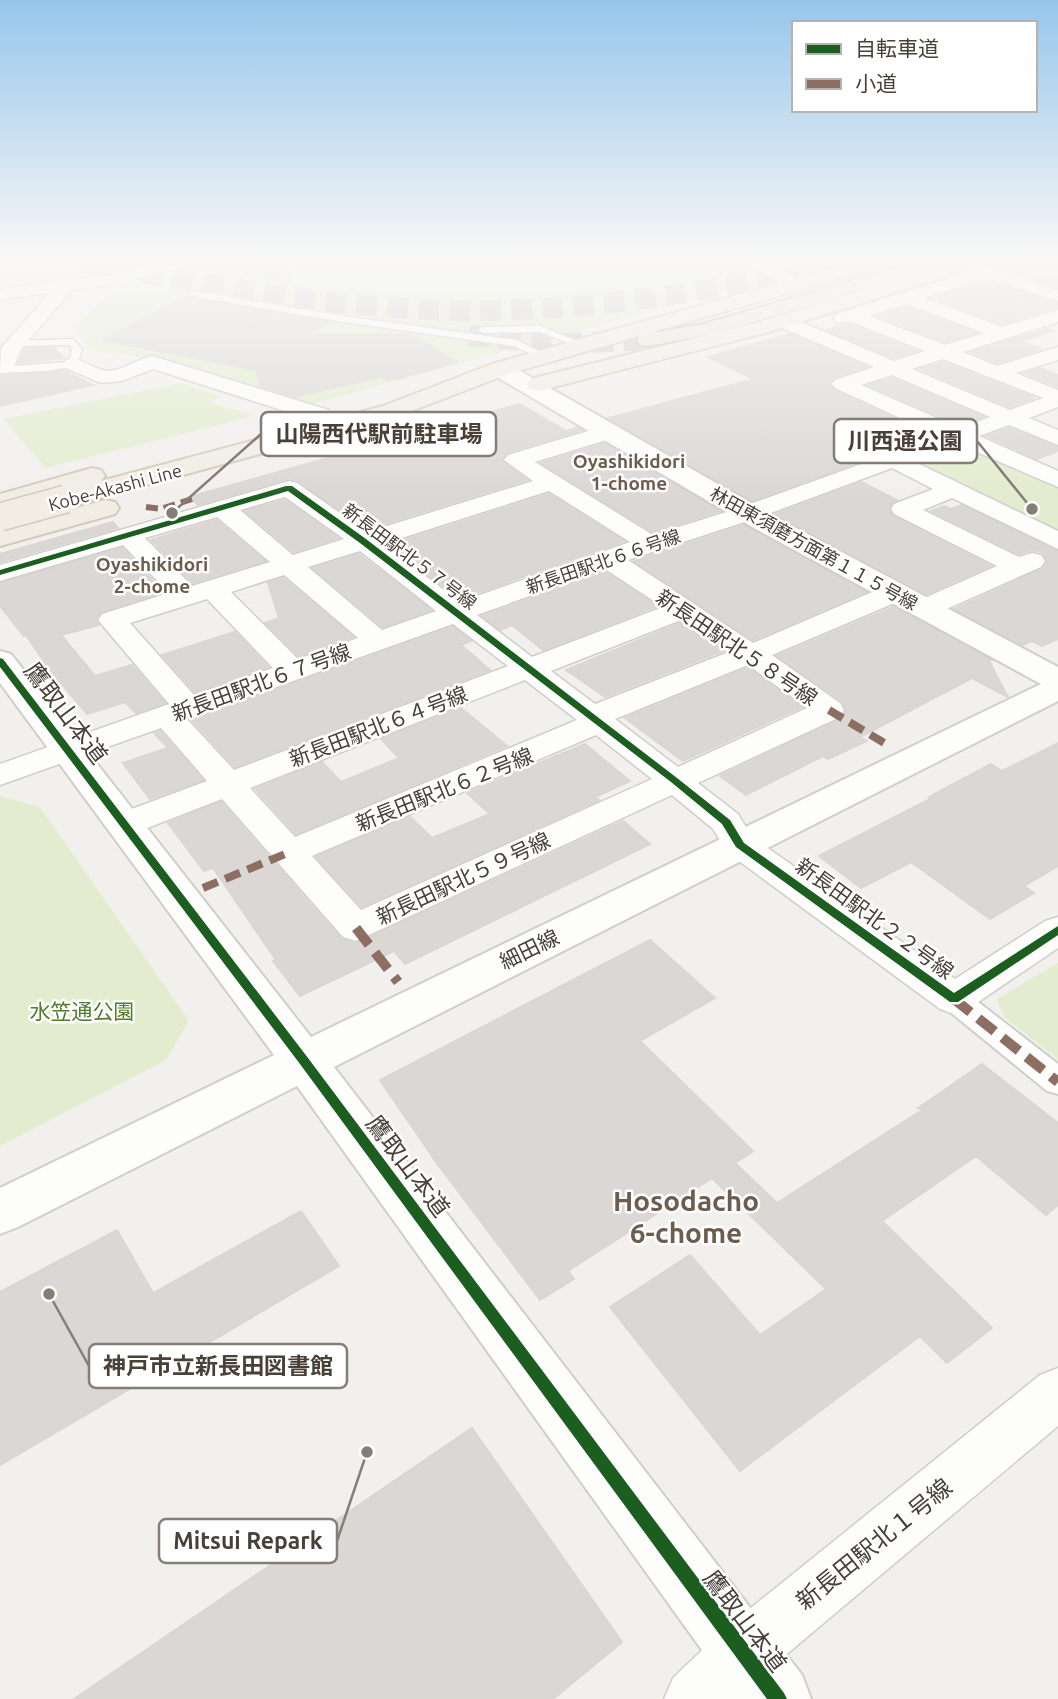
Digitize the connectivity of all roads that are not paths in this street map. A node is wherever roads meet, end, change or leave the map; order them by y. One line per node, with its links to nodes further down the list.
1 (17, 339): 11 (street)
2 (489, 339): 15 (lane)
3 (567, 339): 12 (lane)
4 (603, 339): 12 (main road, Kobe-Akashi Line)
5 (652, 339): 10 (highway)
6 (711, 339): 21 (main road, Kobe-Akashi Line)
7 (824, 339): 19 (street)
8 (912, 339): 13 (street)
9 (983, 339): 13 (street)
10 (648, 340)
11 (15, 342): 16 (lane); 17 (street)
12 (582, 345): 15 (main road, Kobe-Akashi Line)
13 (945, 352): 19 (street); 20 (street)
14 (1058, 353): 20 (street)
15 (544, 356): 18 (main road, Kobe-Akashi Line)
16 (73, 364): 17 (lane); 24 (street)
17 (0, 369)
18 (500, 369): 21 (street, 林田東須磨方面第１１５号線); 23 (main road, Kobe-Akashi Line); 24 (main road)
19 (891, 369): 25 (street); 27 (street)
20 (999, 372): 22 (street)
21 (530, 386): 23 (main road, Kobe-Akashi Line); 26 (street, 林田東須磨方面第１１５号線); 38 (main road)
22 (1058, 398): 25 (street, 新長田駅北６６号線)
23 (391, 411): 36 (main road, Kobe-Akashi Line, bridge)
24 (321, 415): 33 (main road)
25 (1010, 418): 27 (street, 新長田駅北６６号線); 28 (street)
26 (608, 432): 31 (street); 35 (street, 林田東須磨方面第１１５号線)
27 (960, 436): 29 (street, 新長田駅北６６号線); 30 (street)
28 (1058, 438)
29 (893, 460): 32 (street); 35 (street, 新長田駅北６６号線)
30 (1058, 480)
31 (551, 483): 39 (street); 41 (street)
32 (954, 489): 40 (street); 45 (street)
33 (0, 502)
34 (222, 508): 37 (street, 新長田駅北５７号線); 39 (street, 新長田駅北５７号線); 44 (street)
35 (751, 512): 41 (street, 新長田駅北６６号線); 48 (street, 林田東須磨方面第１１５号線)
36 (0, 517)
37 (128, 535): 46 (street, 新長田駅北５７号線); 47 (street)
38 (0, 538)
39 (363, 541): 44 (street); 51 (street, 新長田駅北５７号線)
40 (1058, 541)
41 (650, 544): 43 (street, 新長田駅北６６号線)
42 (1058, 550): 45 (street)
43 (610, 560): 50 (street, 新長田駅北５８号線); 51 (street, 新長田駅北６６号線)
44 (289, 564): 47 (street); 52 (street)
45 (1018, 567): 49 (street)
46 (0, 573)
47 (199, 592): 56 (street); 59 (street, 新長田駅北５９号線)
48 (894, 593): 49 (street, 林田東須磨方面第１１５号線); 53 (street, 新長田駅北６２号線)
49 (923, 609): 57 (street, 林田東須磨方面第１１５号線)
50 (681, 610): 53 (street, 新長田駅北５８号線); 55 (street, 新長田駅北６４号線)
51 (455, 612): 52 (street, 新長田駅北６７号線); 55 (street, 新長田駅北５７号線)
52 (377, 640): 56 (street, 新長田駅北６７号線)
53 (751, 654): 60 (street, 新長田駅北６２号線); 63 (street, 新長田駅北５８号線)
54 (0, 661): 61 (street, 鷹取山本道)
55 (526, 669): 60 (street, 新長田駅北５７号線); 64 (street, 新長田駅北６４号線)
56 (292, 670): 59 (street, 新長田駅北６７号線)
57 (1058, 680)
58 (1058, 688): 66 (street, 細田線)
59 (178, 712): 61 (street, 新長田駅北６７号線); 64 (street, 新長田駅北５９号線)
60 (596, 722): 63 (street, 新長田駅北５７号線); 67 (street, 新長田駅北６２号線)
61 (67, 751): 62 (street, 新長田駅北６７号線); 65 (street, 鷹取山本道)
62 (0, 775)
63 (674, 780): 66 (street, 新長田駅北５７号線); 67 (street, 新長田駅北５９号線)
64 (230, 784): 65 (street, 新長田駅北６４号線); 67 (street, 新長田駅北５９号線)
65 (125, 824): 70 (street, 鷹取山本道)
66 (740, 845): 69 (street, 新長田駅北２２号線); 70 (street, 細田線)
67 (290, 852)
68 (1058, 930): 69 (street, 新長田駅北２２号線)
69 (954, 999): 71 (street)
70 (304, 1061): 72 (street, 細田線); 74 (street, 鷹取山本道)
71 (1058, 1082)
72 (0, 1212)
73 (1058, 1393): 74 (street, 新長田駅北１号線)
74 (742, 1653): 75 (street, 新長田駅北１号線); 76 (street, 鷹取山本道)
75 (694, 1699)
76 (778, 1699)

